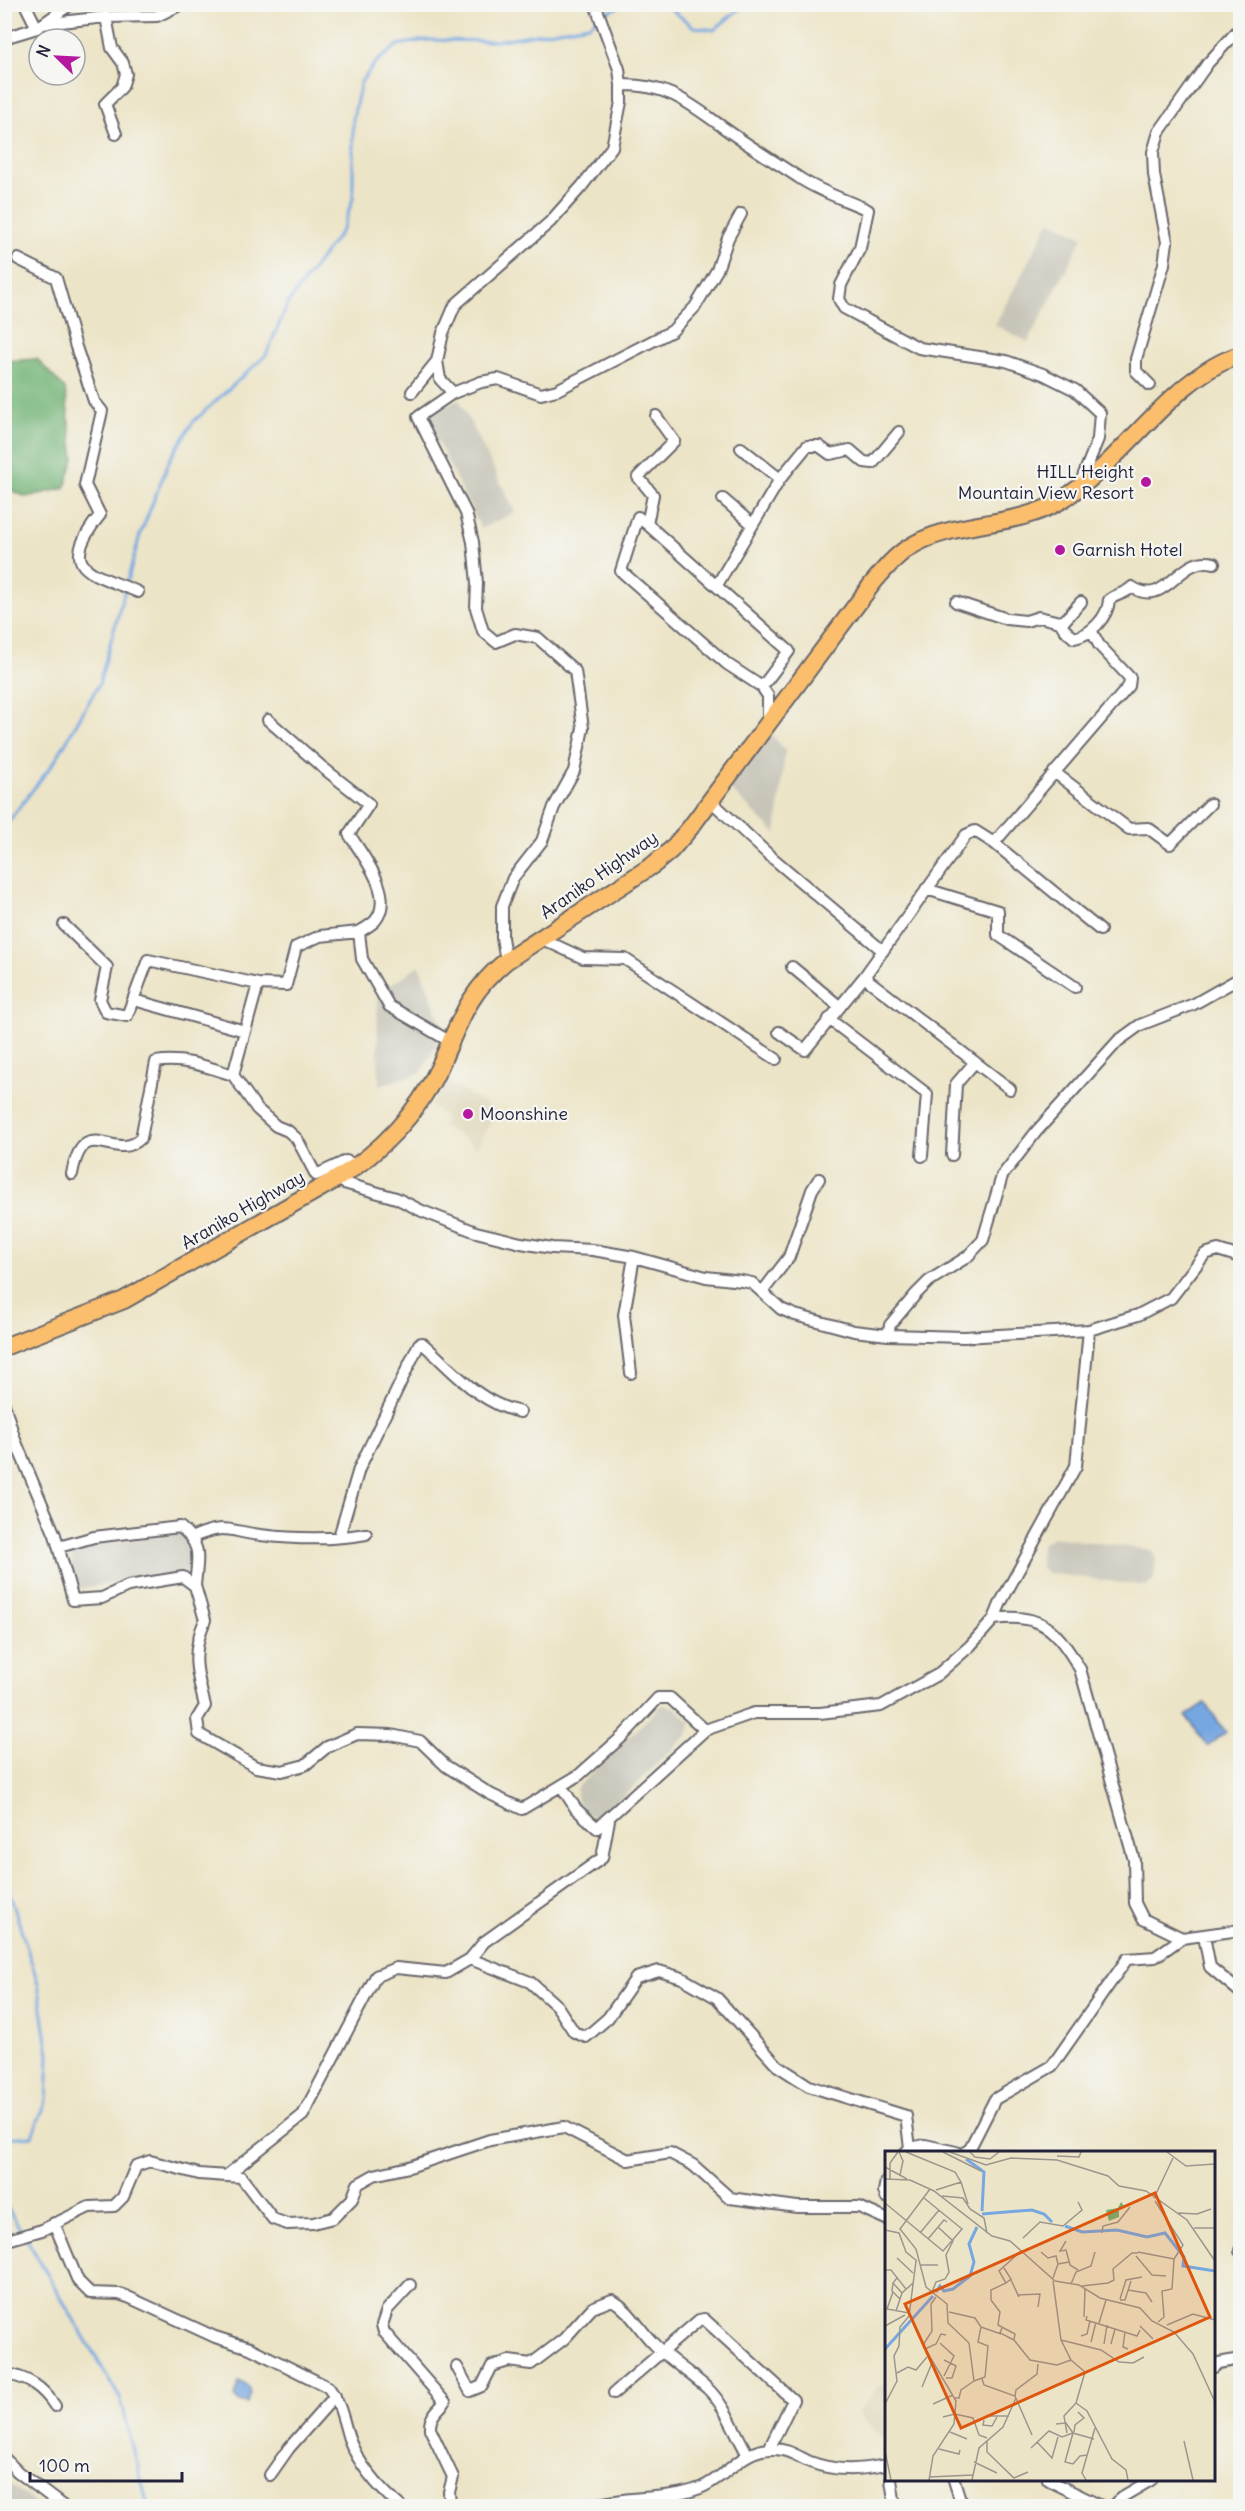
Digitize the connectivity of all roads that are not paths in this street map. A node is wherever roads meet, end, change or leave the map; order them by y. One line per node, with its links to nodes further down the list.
1 (25, 4): 6 (street)
2 (71, 4): 6 (street)
3 (182, 4): 5 (street)
4 (596, 7): 9 (street)
5 (106, 17): 6 (street); 10 (street)
6 (40, 26): 8 (street)
7 (1240, 28): 15 (street)
8 (4, 38)
9 (621, 85): 14 (street); 22 (street)
10 (116, 134)
11 (741, 214): 17 (street)
12 (18, 259): 28 (street)
13 (1240, 355): 22 (highway, Araniko Highway)
14 (437, 361): 16 (street); 17 (street)
15 (1150, 385)
16 (412, 392)
17 (453, 393): 46 (street)
18 (656, 416): 24 (street)
19 (899, 432): 21 (street)
20 (741, 448): 21 (street)
21 (780, 479): 25 (street)
22 (1079, 487): 35 (highway, Araniko Highway)
23 (723, 499): 25 (street)
24 (647, 524): 27 (street); 33 (street)
25 (752, 524): 27 (street)
26 (1214, 563): 32 (street)
27 (717, 585): 33 (street)
28 (138, 592)
29 (956, 602): 31 (street)
30 (1082, 602): 31 (street)
31 (1060, 622): 32 (street)
32 (1091, 630): 36 (street)
33 (762, 687): 35 (street)
34 (268, 720): 43 (street)
35 (768, 725): 37 (highway, Araniko Highway)
36 (1054, 772): 38 (street); 39 (street)
37 (711, 801): 44 (highway, Araniko Highway); 45 (street)
38 (1210, 804)
39 (994, 843): 40 (street); 42 (street)
40 (926, 889): 45 (street); 51 (street)
41 (64, 925): 52 (street)
42 (1100, 930)
43 (359, 932): 50 (street); 57 (street)
44 (540, 938): 46 (highway, Araniko Highway); 58 (street)
45 (883, 951): 48 (street)
46 (506, 961): 57 (highway, Araniko Highway)
47 (792, 967): 53 (street)
48 (864, 977): 53 (street); 59 (street)
49 (1240, 978): 72 (street)
50 (258, 984): 52 (street); 55 (street)
51 (1075, 987)
52 (134, 1000): 55 (street)
53 (839, 1006): 54 (street)
54 (829, 1019): 56 (street); 63 (street)
55 (245, 1031): 60 (street)
56 (779, 1032)
57 (449, 1041): 64 (highway, Araniko Highway)
58 (776, 1059)
59 (975, 1062): 61 (street); 62 (street)
60 (233, 1075): 64 (street); 65 (street)
61 (1010, 1089)
62 (952, 1155)
63 (922, 1156)
64 (354, 1169): 66 (highway, Araniko Highway)
65 (72, 1174)
66 (338, 1178): 68 (street); 73 (highway, Araniko Highway)
67 (819, 1179): 70 (street)
68 (634, 1257): 70 (street); 74 (street)
69 (1240, 1257): 71 (street)
70 (763, 1291): 72 (street)
71 (1089, 1330): 72 (street); 82 (street)
72 (888, 1335)
73 (4, 1347)
74 (631, 1373)
75 (4, 1404): 80 (street)
76 (520, 1412): 79 (street)
77 (366, 1534): 79 (street)
78 (193, 1537): 79 (street); 80 (street); 81 (street)
79 (339, 1537)
80 (59, 1547): 81 (street)
81 (195, 1586): 84 (street)
82 (994, 1619): 83 (street); 88 (street)
83 (705, 1730): 84 (street); 85 (street)
84 (562, 1787): 85 (street)
85 (609, 1820): 89 (street)
86 (1240, 1930): 87 (street)
87 (1204, 1936): 88 (street); 90 (street)
88 (1182, 1938): 93 (street)
89 (470, 1959): 91 (street); 94 (street)
90 (1240, 1992)
91 (908, 2150): 92 (street)
92 (952, 2151)
93 (967, 2151)
94 (226, 2176): 95 (street); 96 (street)
95 (885, 2219)
96 (54, 2223): 97 (street); 105 (street)
97 (4, 2241)
98 (410, 2285): 118 (street)
99 (661, 2351): 102 (street); 104 (street); 107 (street); 108 (street)
100 (1240, 2359): 101 (street)
101 (1215, 2366)
102 (457, 2367)
103 (4, 2373): 106 (street)
104 (614, 2393)
105 (335, 2396): 111 (street); 117 (street)
106 (55, 2406)
107 (769, 2449): 108 (street); 110 (street)
108 (748, 2455): 119 (street)
109 (4, 2458): 116 (street)
110 (885, 2465)
111 (270, 2475)
112 (891, 2481): 120 (street)
113 (954, 2481): 121 (street)
114 (1050, 2481): 122 (street)
115 (1149, 2481): 123 (street)
116 (63, 2506)
117 (400, 2506)
118 (450, 2506)
119 (596, 2506)
120 (895, 2506)
121 (962, 2506)
122 (1101, 2506)
123 (1114, 2506)

